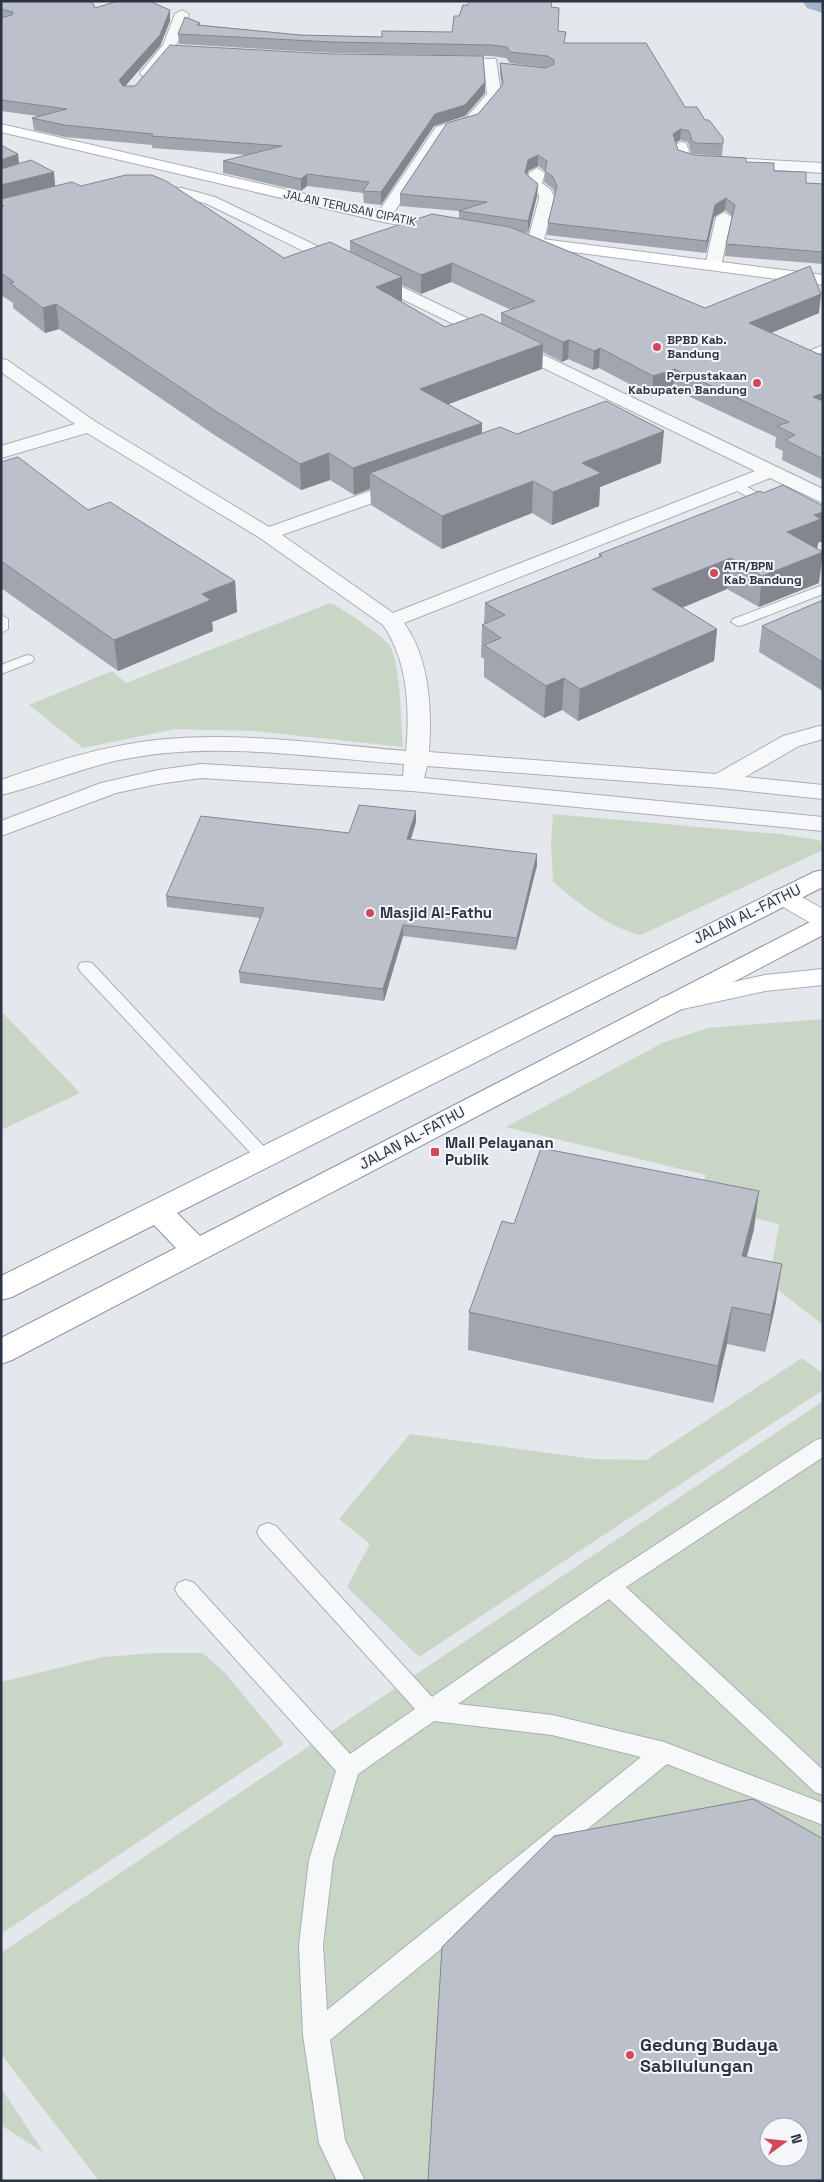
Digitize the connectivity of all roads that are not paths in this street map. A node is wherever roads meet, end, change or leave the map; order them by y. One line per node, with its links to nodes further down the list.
1 (182, 14): 3 (street)
2 (429, 61): 9 (street)
3 (135, 86)
4 (1, 128): 9 (main road, JALAN TERUSAN CIPATIK)
5 (681, 146): 6 (street)
6 (823, 168)
7 (538, 173): 13 (street)
8 (131, 190): 19 (street)
9 (383, 217): 11 (main road, JALAN TERUSAN CIPATIK)
10 (724, 217): 14 (street)
11 (459, 230)
12 (506, 238): 13 (main road)
13 (535, 244): 14 (main road)
14 (713, 266): 15 (main road)
15 (823, 280)
16 (823, 348): 17 (lane)
17 (800, 357)
18 (1, 364): 21 (street)
19 (630, 404): 20 (street); 25 (street)
20 (611, 411)
21 (70, 412): 22 (street); 23 (street)
22 (44, 420)
23 (89, 426): 24 (street); 30 (street)
24 (1, 452)
25 (772, 471): 27 (street); 28 (street)
26 (425, 478): 30 (street)
27 (736, 485): 29 (lane); 33 (street)
28 (823, 496)
29 (788, 514)
30 (267, 534): 33 (street)
31 (823, 589): 34 (lane)
32 (1, 619): 35 (lane)
33 (391, 621): 39 (street)
34 (738, 622)
35 (1, 629)
36 (27, 659): 37 (lane)
37 (1, 670)
38 (823, 732): 40 (street)
39 (418, 758): 40 (street); 41 (street); 42 (street)
40 (720, 782): 43 (street)
41 (412, 784): 44 (street); 45 (street)
42 (1, 788)
43 (823, 792)
44 (823, 824)
45 (1, 830)
46 (823, 877): 47 (main road, JALAN AL-FATHU)
47 (782, 896): 48 (main road); 49 (main road); 54 (main road, JALAN AL-FATHU)
48 (823, 900)
49 (823, 920)
50 (823, 925): 53 (main road, JALAN AL-FATHU)
51 (86, 967): 54 (lane)
52 (823, 977): 53 (main road)
53 (668, 1005): 56 (main road, JALAN AL-FATHU)
54 (264, 1157): 55 (main road, JALAN AL-FATHU)
55 (158, 1210): 56 (main road); 57 (main road, JALAN AL-FATHU)
56 (196, 1250): 58 (main road, JALAN AL-FATHU)
57 (1, 1289)
58 (1, 1352)
59 (823, 1446): 61 (lane)
60 (268, 1532): 63 (lane)
61 (610, 1586): 63 (lane); 66 (lane)
62 (186, 1588): 65 (lane)
63 (431, 1710): 64 (lane); 65 (lane)
64 (664, 1752): 67 (lane); 68 (lane)
65 (348, 1768): 68 (lane)
66 (823, 1785)
67 (823, 1814)
68 (316, 2035): 69 (lane)
69 (352, 2181)

